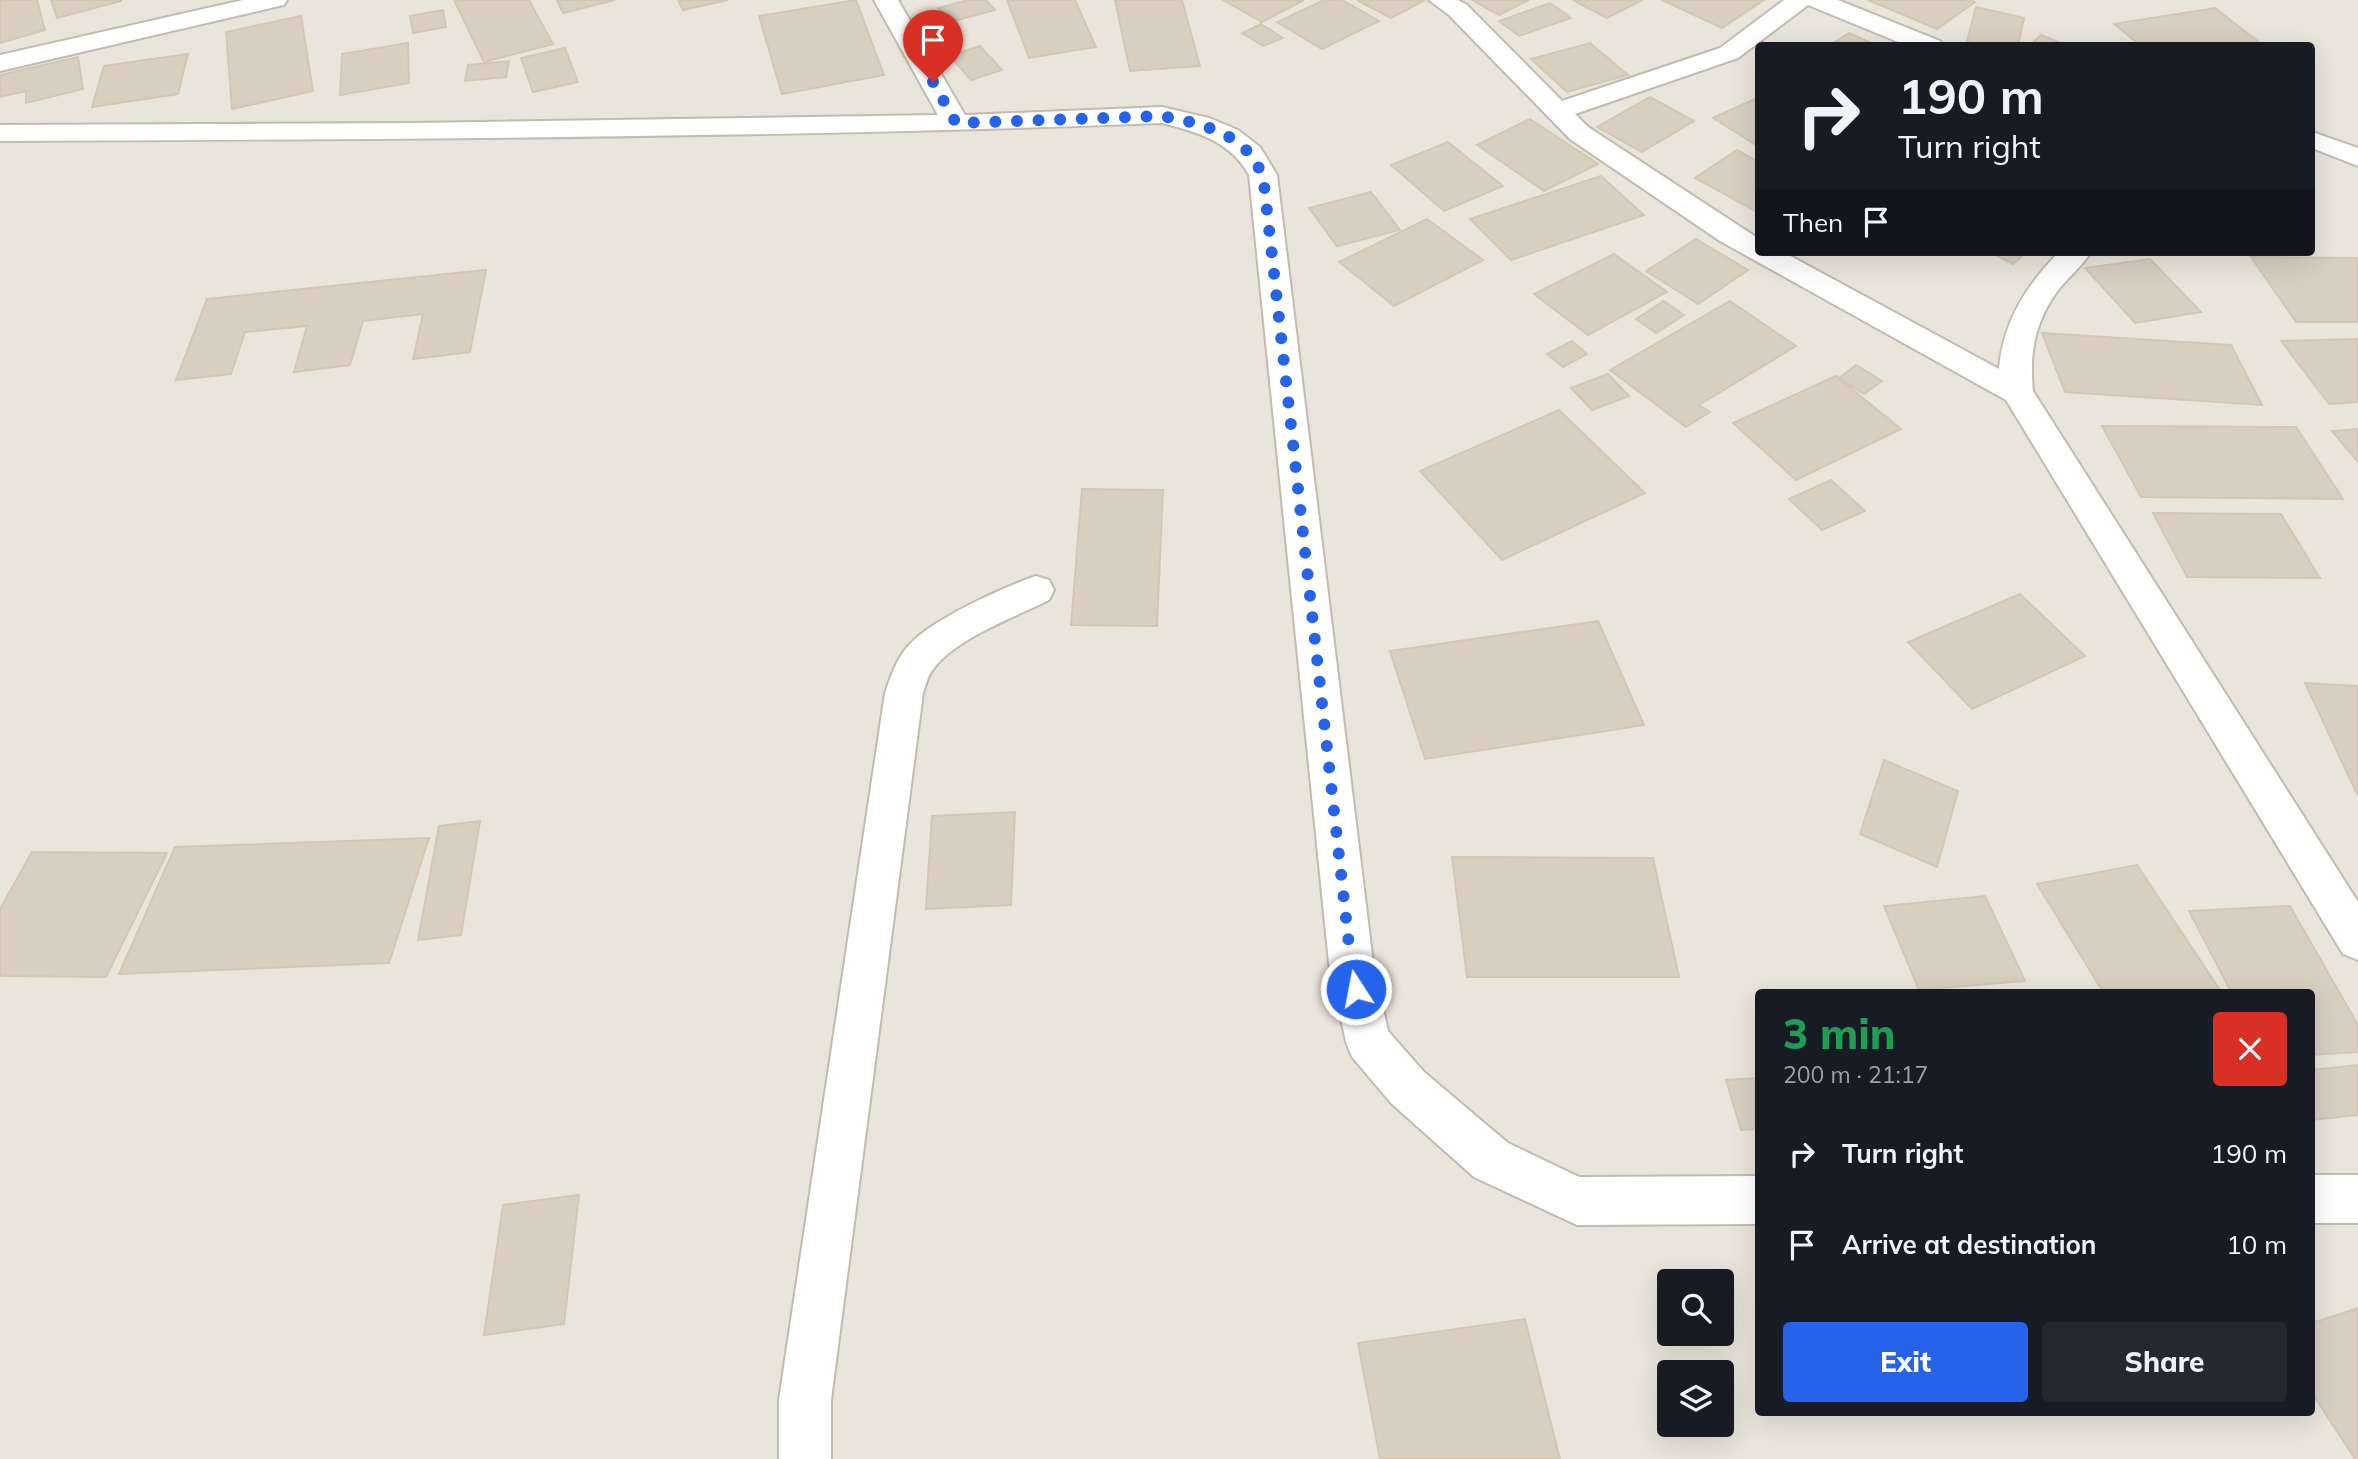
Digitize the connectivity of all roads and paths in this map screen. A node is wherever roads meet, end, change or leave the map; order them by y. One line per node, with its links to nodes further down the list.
1 (275, 0): 7 (street)
2 (886, 0): 9 (street)
3 (1441, 0): 8 (street)
4 (1799, 0): 8 (street)
5 (1817, 0): 6 (street)
6 (1921, 42)
7 (0, 63)
8 (1557, 111): 13 (street)
9 (956, 123): 10 (street); 21 (street)
10 (0, 133)
11 (2315, 141): 12 (street)
12 (2358, 158)
13 (1755, 248)
14 (1769, 256): 16 (street)
15 (2072, 256): 16 (street)
16 (2015, 380): 18 (street)
17 (1036, 590): 22 (street)
18 (2358, 940)
19 (2315, 1199): 20 (street)
20 (2358, 1199)
21 (1755, 1200)
22 (805, 1459)

